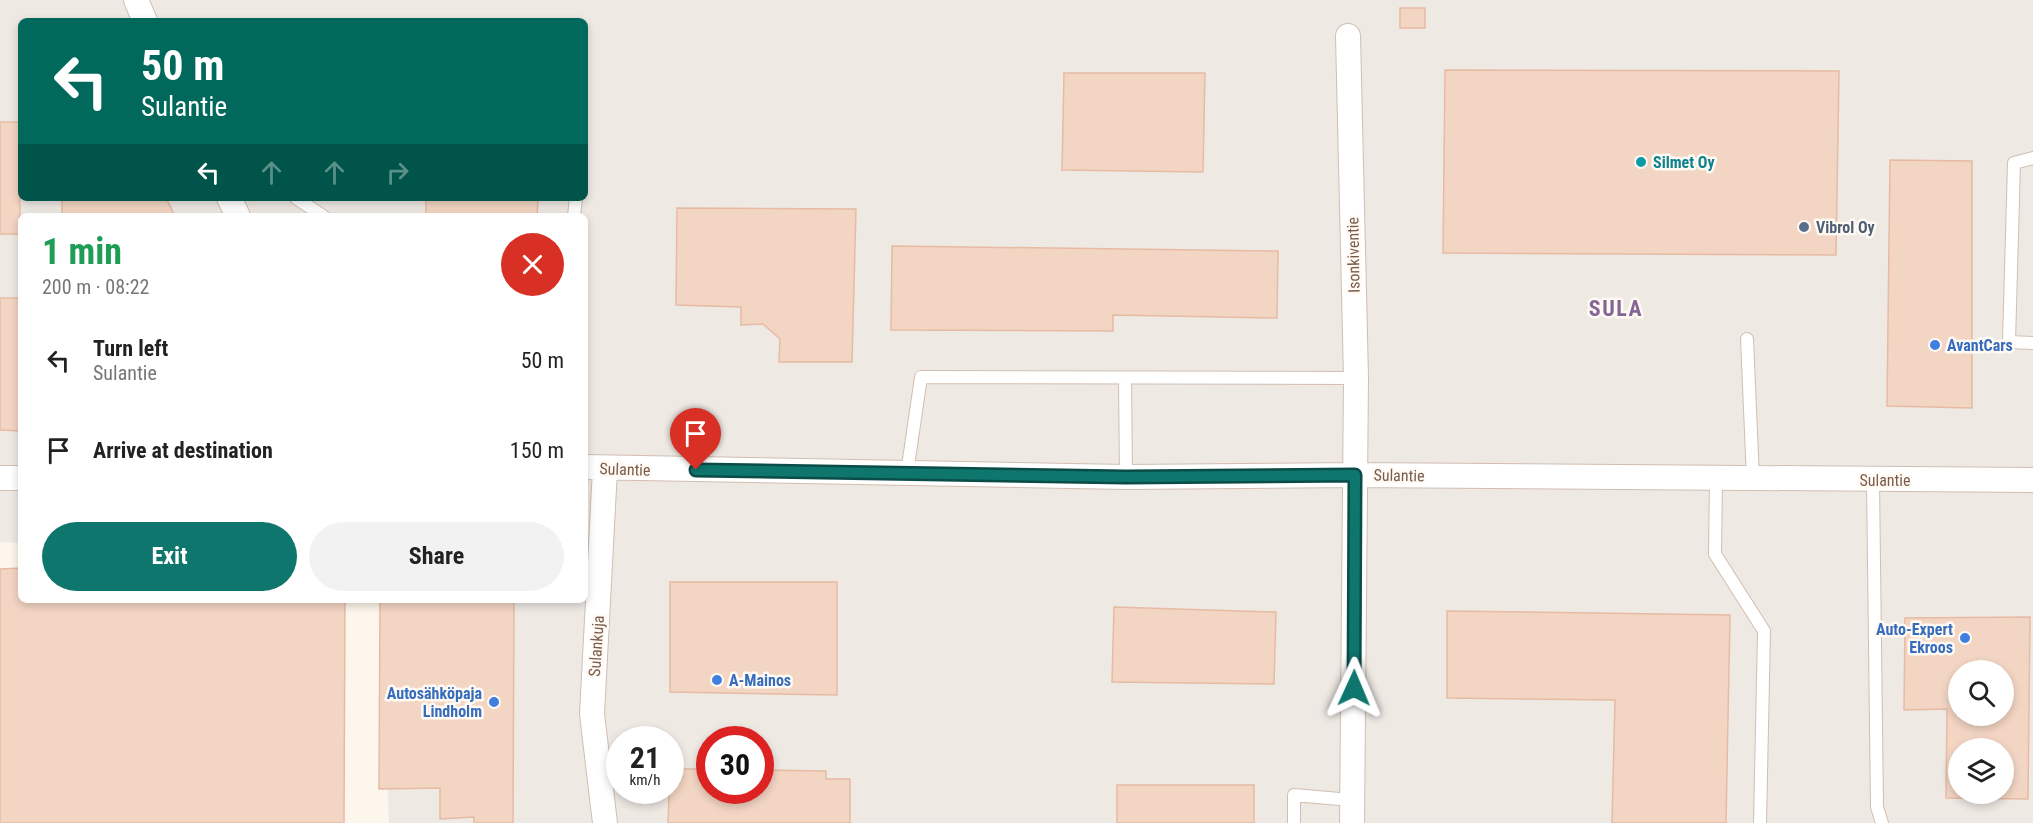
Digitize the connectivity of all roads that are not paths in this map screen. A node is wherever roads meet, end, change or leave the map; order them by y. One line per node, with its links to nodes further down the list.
1 (136, 0): 2 (street)
2 (144, 18)
3 (1348, 36): 10 (street, Isonkiventie)
4 (2033, 158): 8 (lane)
5 (300, 201): 6 (lane)
6 (318, 213)
7 (1747, 339): 18 (lane)
8 (2033, 343)
9 (1125, 378): 10 (lane); 12 (lane); 14 (lane)
10 (1356, 378): 13 (street, Isonkiventie)
11 (595, 468): 12 (street, Sulantie); 22 (street, Sulankuja)
12 (907, 473): 14 (street, Sulantie)
13 (1355, 475): 14 (street, Sulantie); 17 (street, Sulantie); 21 (street, Isonkiventie)
14 (1126, 477)
15 (0, 478): 16 (street)
16 (18, 478)
17 (1716, 478): 18 (street, Sulantie); 24 (lane)
18 (1753, 479): 19 (street, Sulantie)
19 (1873, 480): 20 (street, Sulantie); 25 (lane)
20 (2033, 480)
21 (1352, 811): 23 (lane)
22 (605, 823)
23 (1294, 823)
24 (1760, 823)
25 (1882, 823)

